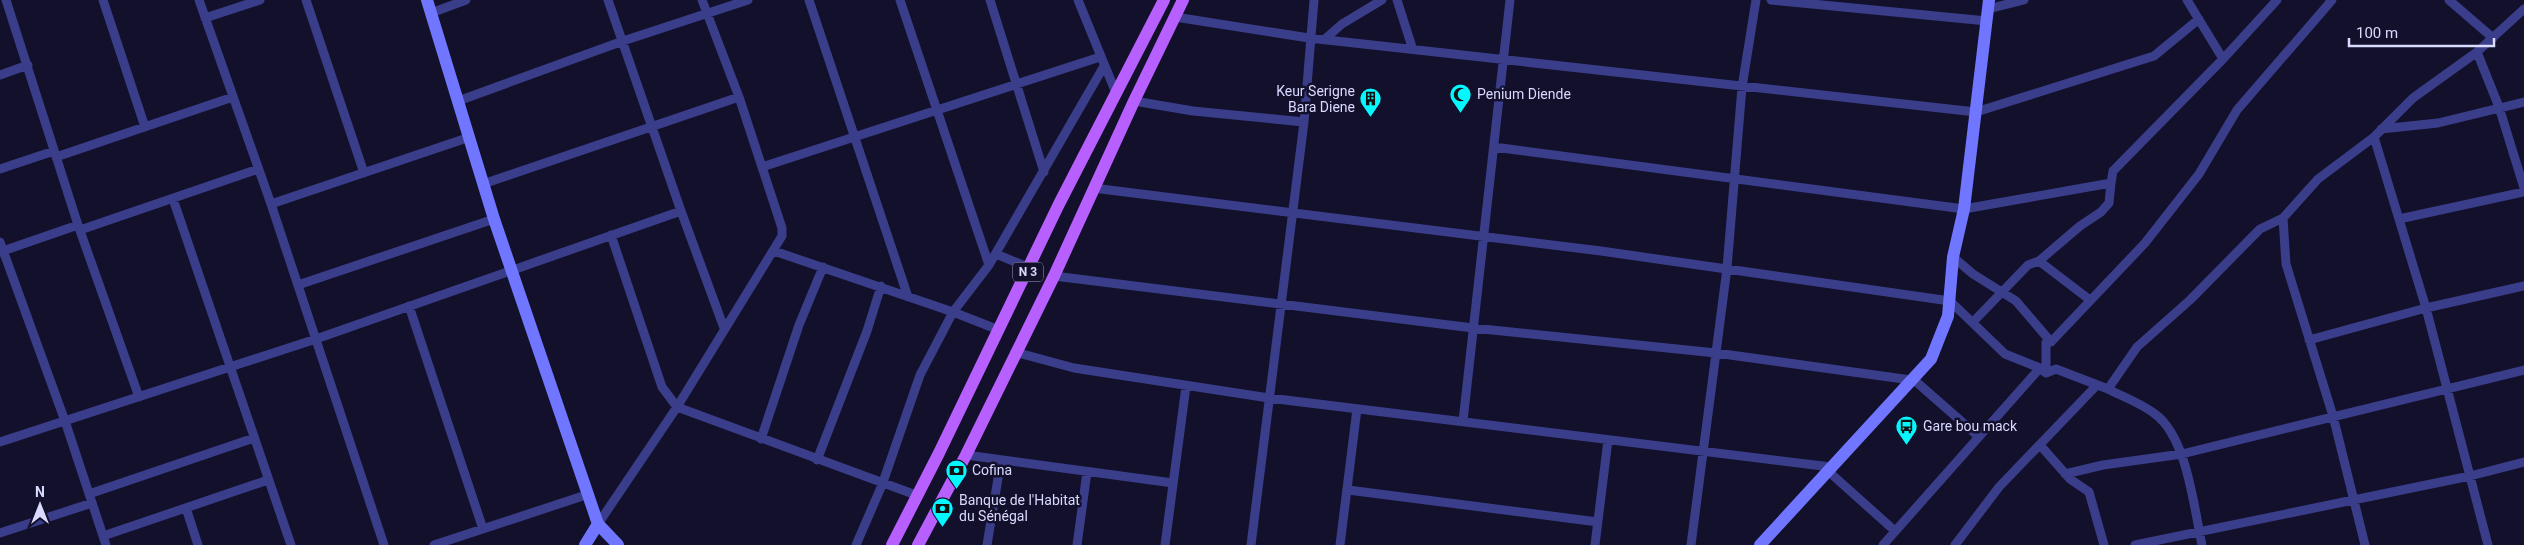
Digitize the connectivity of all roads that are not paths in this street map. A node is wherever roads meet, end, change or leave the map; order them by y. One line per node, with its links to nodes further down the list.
1 (6, 0): 44 (street)
2 (103, 0): 59 (street)
3 (200, 0): 33 (street)
4 (260, 0): 33 (street)
5 (306, 0): 71 (street)
6 (427, 0): 30 (street)
7 (466, 0): 30 (street)
8 (608, 0): 38 (street)
9 (702, 0): 31 (street)
10 (748, 0): 31 (street)
11 (809, 0): 62 (street)
12 (900, 0): 56 (street)
13 (990, 0): 47 (street)
14 (1078, 0): 41 (street)
15 (1164, 0): 49 (main road, N 3)
16 (1183, 0): 32 (main road, N 3)
17 (1314, 0): 35 (street)
18 (1382, 0): 37 (street)
19 (1397, 0): 39 (street)
20 (1510, 0): 42 (street)
21 (1756, 0): 48 (street)
22 (1771, 0): 29 (street)
23 (2024, 0): 29 (street)
24 (2188, 0): 34 (street)
25 (2277, 0): 43 (street)
26 (2332, 0): 106 (street)
27 (2453, 1): 36 (street)
28 (2524, 9): 36 (street)
29 (1988, 10): 57 (street)
30 (431, 13): 52 (street)
31 (706, 14): 38 (street); 51 (street)
32 (1175, 17): 35 (street); 53 (main road, N 3)
33 (205, 18): 50 (street)
34 (2198, 19): 43 (street); 57 (street)
35 (1309, 38): 37 (street); 58 (street)
36 (2493, 38): 40 (street)
37 (1326, 39): 39 (street)
38 (623, 41): 52 (street); 60 (street)
39 (1412, 48): 42 (street)
40 (2477, 52): 55 (street); 61 (street)
41 (1100, 57): 45 (street); 47 (street)
42 (1504, 59): 48 (street); 65 (street)
43 (2223, 59): 74 (street)
44 (28, 65): 46 (street); 66 (street)
45 (1104, 66): 49 (street); 70 (street)
46 (0, 75)
47 (1016, 83): 56 (street); 70 (street)
48 (1742, 87): 57 (street); 72 (street)
49 (1116, 93): 97 (main road, N 3)
50 (233, 97): 59 (street); 69 (street)
51 (738, 97): 60 (street); 67 (street)
52 (458, 101): 63 (street)
53 (1134, 101): 58 (street); 75 (main road, N 3)
54 (2524, 102): 55 (street)
55 (2499, 108): 61 (street); 76 (street)
56 (936, 109): 62 (street); 95 (street)
57 (1976, 112): 80 (street)
58 (1304, 122): 82 (street)
59 (144, 127): 66 (street)
60 (652, 128): 73 (street); 81 (street)
61 (2381, 129): 64 (street)
62 (854, 136): 67 (street); 105 (street)
63 (470, 137): 71 (street); 73 (street)
64 (2374, 137): 83 (street); 85 (street)
65 (1494, 147): 72 (street); 88 (street)
66 (55, 154): 68 (street); 86 (street)
67 (762, 167): 90 (street)
68 (0, 169)
69 (258, 169): 78 (street); 79 (street)
70 (1044, 172): 92 (street)
71 (364, 173): 79 (street)
72 (1733, 178): 80 (street); 98 (street)
73 (484, 184): 84 (street)
74 (2111, 184): 80 (street); 94 (street)
75 (1093, 188): 82 (street); 100 (main road, N 3)
76 (2524, 188)
77 (2524, 192): 85 (street)
78 (173, 199): 86 (street); 121 (street)
79 (270, 204): 101 (street)
80 (1964, 209): 93 (street)
81 (680, 211): 87 (street); 113 (street)
82 (1291, 213): 88 (street); 108 (street)
83 (2283, 218): 117 (street); 127 (street)
84 (494, 219): 99 (street); 101 (street)
85 (2399, 219): 110 (street)
86 (79, 227): 91 (street); 129 (street)
87 (611, 235): 99 (street); 131 (street)
88 (1484, 236): 98 (street); 114 (street)
89 (0, 242): 91 (street)
90 (774, 251): 96 (street); 113 (street)
91 (2, 252): 134 (street)
92 (996, 254): 95 (street); 97 (street)
93 (1953, 257): 104 (street); 107 (street)
94 (2039, 262): 104 (street); 106 (street)
95 (990, 265): 111 (street)
96 (823, 267): 102 (street); 138 (street)
97 (1030, 268): 115 (main road, N 3)
98 (1726, 268): 107 (street); 120 (street)
99 (511, 270): 109 (street); 157 (street)
100 (1054, 276): 108 (street); 119 (main road, N 3)
101 (298, 285): 116 (street)
102 (881, 286): 105 (street); 145 (street)
103 (2524, 286): 110 (street)
104 (2000, 293): 112 (street); 118 (street)
105 (908, 297): 111 (street)
106 (2090, 300): 118 (street)
107 (1950, 301): 112 (street); 124 (street)
108 (1280, 304): 114 (street); 130 (street)
109 (409, 306): 116 (street); 164 (street)
110 (2426, 308): 117 (street); 128 (street)
111 (953, 312): 115 (street); 154 (street)
112 (1973, 322): 122 (street)
113 (724, 328): 131 (street)
114 (1473, 328): 120 (street); 135 (street)
115 (999, 330): 158 (main road, N 3)
116 (316, 339): 121 (street); 172 (street)
117 (2309, 340): 133 (street)
118 (2051, 342): 122 (street)
119 (1015, 352): 125 (street); 144 (main road, N 3)
120 (1716, 353): 124 (street); 142 (street)
121 (230, 367): 129 (street); 137 (street)
122 (2043, 370): 126 (street); 136 (street)
123 (2524, 370): 128 (street)
124 (1912, 380): 136 (street); 148 (street)
125 (1186, 386): 130 (street); 153 (street)
126 (2097, 386): 127 (street); 141 (street)
127 (2108, 389): 143 (street)
128 (2447, 389): 133 (street); 151 (street)
129 (139, 397): 134 (street)
130 (1269, 398): 132 (street); 182 (street)
131 (677, 407): 138 (street); 163 (street)
132 (1357, 409): 135 (street); 155 (street)
133 (2333, 416): 143 (street); 159 (street)
134 (64, 421): 140 (street); 156 (street)
135 (1463, 421): 139 (street)
136 (1978, 436): 165 (street)
137 (254, 438): 152 (street); 156 (street)
138 (761, 439): 145 (street)
139 (1608, 440): 142 (street); 162 (street)
140 (0, 442)
141 (2040, 444): 150 (street); 188 (street)
142 (1704, 452): 148 (street); 185 (street)
143 (2182, 454): 150 (street); 166 (street)
144 (966, 455): 146 (street); 178 (main road, N 3)
145 (817, 460): 154 (street)
146 (1001, 460): 149 (street); 179 (street)
147 (2524, 462): 151 (street)
148 (1829, 469): 165 (street); 186 (street)
149 (1087, 472): 153 (street); 180 (street)
150 (2065, 474): 189 (street)
151 (2470, 476): 159 (street); 193 (street)
152 (268, 480): 161 (street); 171 (street)
153 (1174, 483): 181 (street)
154 (882, 484): 158 (street); 176 (street)
155 (1348, 490): 162 (street); 183 (street)
156 (89, 494): 160 (street)
157 (589, 494): 163 (street); 164 (street)
158 (916, 496): 177 (main road, N 3)
159 (2354, 499): 166 (street); 192 (street)
160 (92, 503): 167 (street); 168 (street)
161 (186, 508): 168 (street); 170 (street)
162 (1598, 522): 184 (street)
163 (598, 524): 174 (street); 175 (street)
164 (482, 529): 173 (street)
165 (1895, 531): 187 (street)
166 (2199, 531): 190 (street); 191 (street)
167 (0, 533)
168 (102, 536): 169 (street)
169 (106, 545)
170 (198, 545)
171 (291, 545)
172 (384, 545)
173 (434, 545)
174 (585, 545)
175 (618, 545)
176 (856, 545)
177 (892, 545)
178 (918, 545)
179 (987, 545)
180 (1076, 545)
181 (1165, 545)
182 (1250, 545)
183 (1340, 545)
184 (1595, 545)
185 (1691, 545)
186 (1760, 545)
187 (1883, 545)
188 (1956, 545)
189 (2104, 545)
190 (2135, 545)
191 (2202, 545)
192 (2365, 545)
193 (2488, 545)

